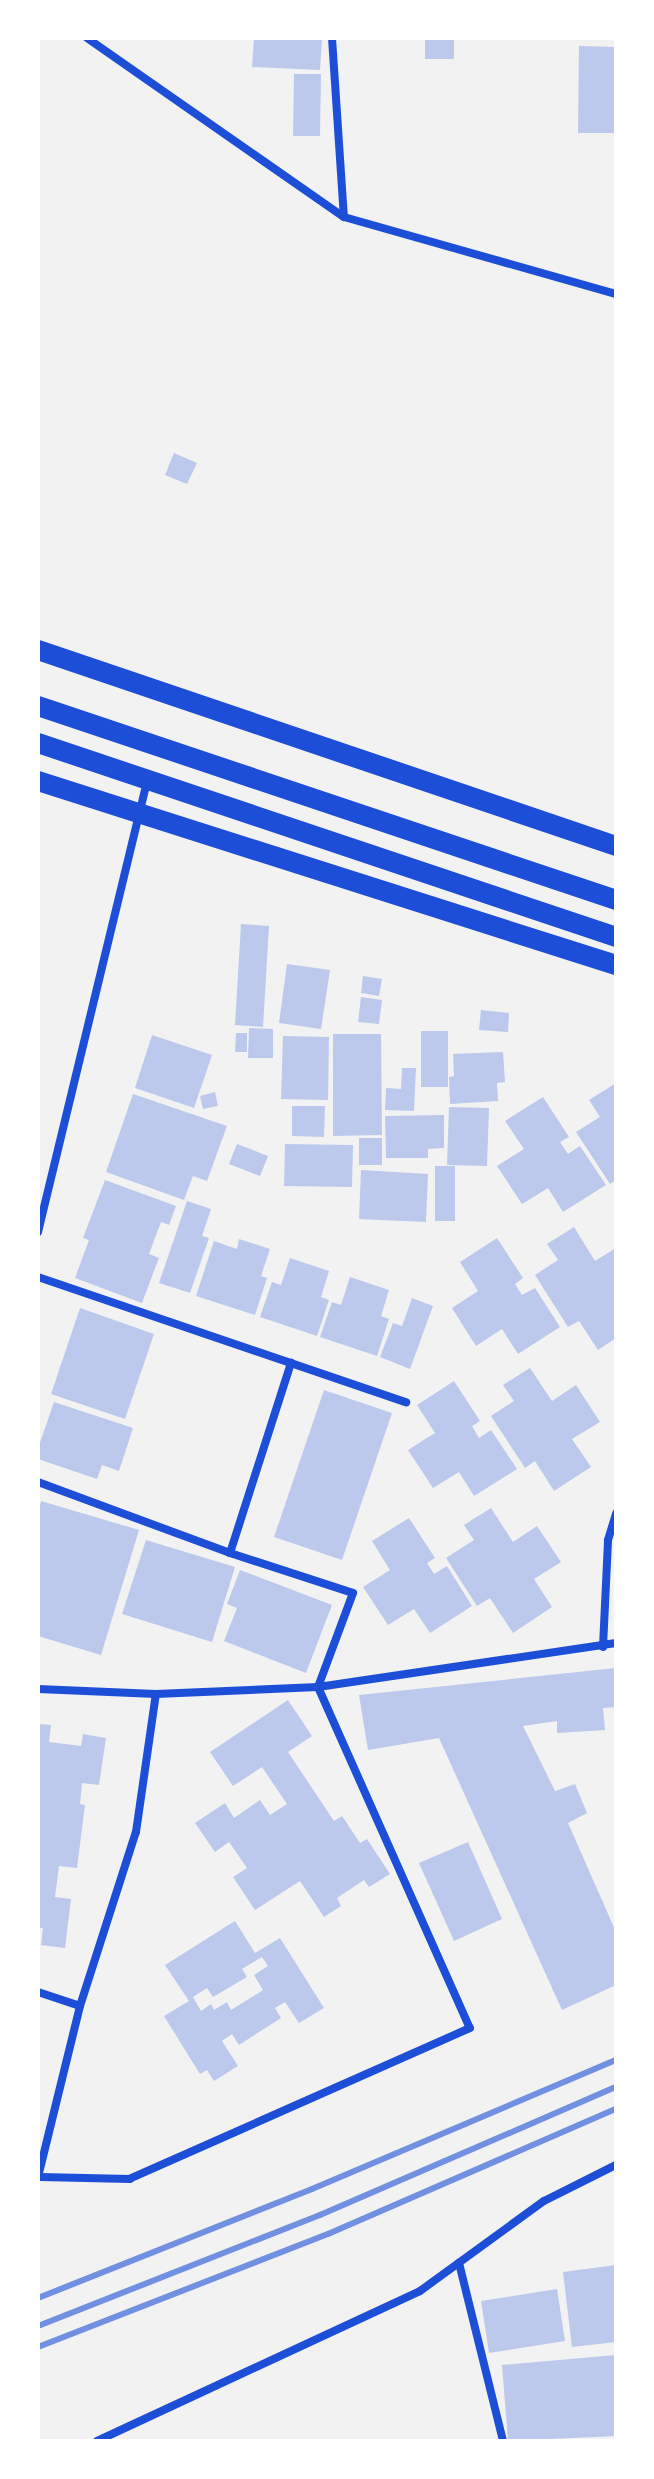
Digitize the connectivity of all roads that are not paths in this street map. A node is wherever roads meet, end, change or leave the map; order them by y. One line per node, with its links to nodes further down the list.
1 (87, 38): 3 (street)
2 (332, 38): 3 (street)
3 (344, 217): 4 (street)
4 (616, 294)
5 (38, 650): 11 (main road)
6 (38, 706): 12 (main road)
7 (38, 743): 8 (main road)
8 (148, 780): 10 (street); 13 (main road)
9 (38, 781): 10 (main road)
10 (138, 811): 14 (main road); 15 (street)
11 (616, 846)
12 (616, 900)
13 (616, 937)
14 (616, 965)
15 (38, 1232)
16 (38, 1277): 17 (street)
17 (291, 1363): 18 (street); 21 (street)
18 (406, 1402)
19 (38, 1482): 21 (street)
20 (616, 1513): 23 (street)
21 (230, 1553): 24 (street)
22 (616, 1643): 23 (street)
23 (603, 1647): 24 (street)
24 (318, 1687): 26 (street); 30 (street)
25 (38, 1689): 26 (street)
26 (156, 1694): 28 (street)
27 (38, 1992): 28 (street)
28 (80, 2006): 30 (street)
29 (616, 2165): 31 (street)
30 (39, 2177)
31 (459, 2263): 32 (street); 34 (street)
32 (117, 2437): 33 (street)
33 (97, 2441)
34 (503, 2441)

